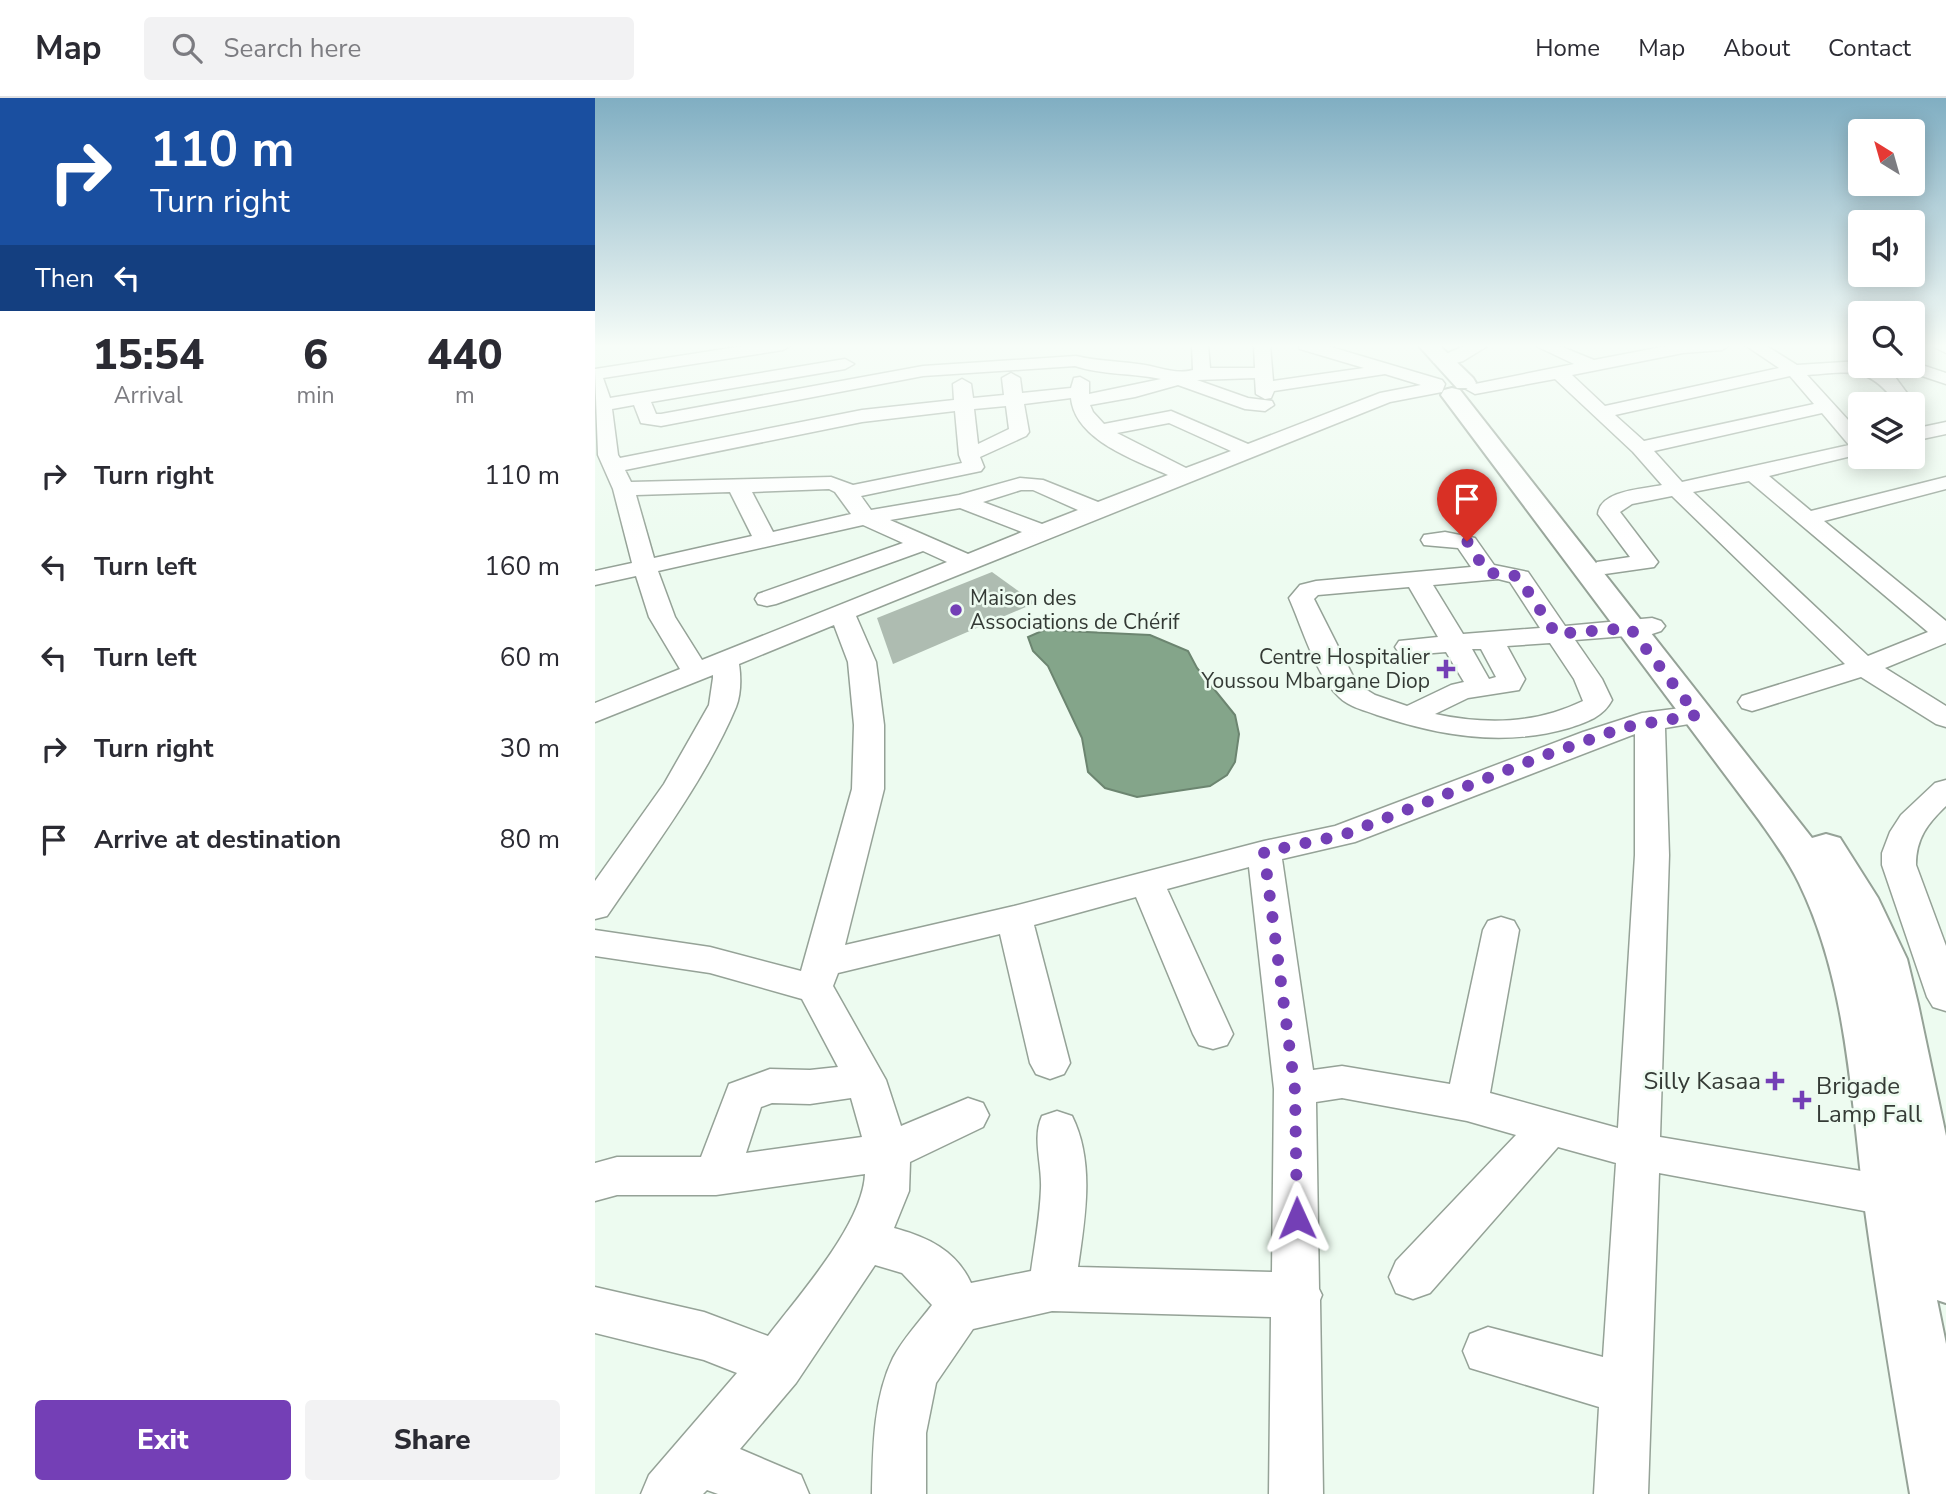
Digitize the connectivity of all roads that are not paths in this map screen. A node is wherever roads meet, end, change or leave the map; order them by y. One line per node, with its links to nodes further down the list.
1 (645, 410): 2 (street)
2 (713, 410)
3 (859, 410): 18 (street)
4 (913, 410): 18 (street)
5 (967, 410): 29 (street)
6 (1015, 410): 29 (street)
7 (1084, 410): 21 (street)
8 (1186, 410): 19 (street)
9 (1264, 410): 23 (street)
10 (1354, 410): 23 (street)
11 (1473, 410): 54 (main road)
12 (1477, 410): 47 (main road)
13 (1611, 410): 16 (street)
14 (1809, 410): 25 (street)
15 (1821, 410): 24 (street)
16 (1602, 412): 25 (street)
17 (599, 416): 28 (street)
18 (862, 416): 28 (street)
19 (1166, 416): 21 (street); 27 (street)
20 (1946, 428): 22 (street)
21 (1101, 430): 31 (street)
22 (1925, 433)
23 (1295, 434): 27 (street)
24 (1848, 435)
25 (1640, 448): 36 (street)
26 (1848, 449): 30 (street)
27 (1250, 452): 31 (street)
28 (605, 460): 35 (street)
29 (972, 461): 33 (street); 37 (street)
30 (1752, 474): 36 (street); 41 (street)
31 (1187, 476): 39 (street)
32 (1946, 483): 41 (street)
33 (1020, 484): 38 (street); 39 (street)
34 (738, 485): 35 (street); 37 (street); 44 (street)
35 (624, 488): 48 (street)
36 (1677, 489): 47 (street); 60 (street)
37 (846, 493): 40 (street)
38 (962, 500): 40 (street); 42 (street)
39 (1097, 510): 42 (street)
40 (865, 518): 44 (street); 45 (street)
41 (1807, 519): 60 (street)
42 (1042, 532): 46 (street)
43 (1432, 540): 49 (street)
44 (766, 541): 48 (street)
45 (922, 544): 46 (street); 52 (street)
46 (968, 562): 53 (street)
47 (1605, 567): 54 (main road)
48 (645, 568): 50 (street); 61 (street)
49 (1487, 573): 51 (street); 55 (street)
50 (595, 578)
51 (1417, 579): 57 (street); 66 (street)
52 (767, 599)
53 (842, 613): 59 (street); 76 (street)
54 (1641, 627): 55 (street); 65 (main road); 92 (main road)
55 (1556, 634): 56 (street); 66 (street)
56 (1490, 640): 57 (street); 62 (street)
57 (1455, 643): 58 (street); 62 (street)
58 (1409, 647)
59 (725, 659): 61 (street); 72 (street)
60 (1864, 667): 63 (street); 67 (street)
61 (697, 672): 64 (street)
62 (1481, 688): 66 (street)
63 (1752, 702)
64 (595, 713)
65 (1697, 715): 68 (street); 90 (main road)
66 (1407, 717)
67 (1946, 718)
68 (1650, 721): 70 (street); 86 (street)
69 (1946, 790): 77 (street)
70 (1264, 852): 71 (street); 81 (street)
71 (1147, 883): 73 (street); 78 (street)
72 (602, 889)
73 (1014, 918): 76 (street); 79 (street)
74 (1501, 930): 82 (street)
75 (595, 943): 76 (street)
76 (818, 977): 80 (street)
77 (1946, 997)
78 (1213, 1034)
79 (1049, 1063)
80 (866, 1080): 87 (street); 88 (street)
81 (1295, 1090): 82 (street); 95 (street)
82 (1467, 1104): 84 (street)
83 (968, 1115): 87 (street)
84 (1550, 1127): 86 (street); 93 (street)
85 (1057, 1129): 94 (street)
86 (1637, 1151): 90 (street); 100 (street)
87 (888, 1152): 88 (street); 91 (street)
88 (716, 1176): 89 (street)
89 (595, 1182)
90 (1891, 1196): 106 (main road)
91 (865, 1241): 96 (street); 99 (street)
92 (1946, 1276)
93 (1413, 1277)
94 (1052, 1289): 95 (street); 96 (street)
95 (1297, 1294): 104 (street)
96 (958, 1309): 103 (street)
97 (595, 1310): 99 (street)
98 (1488, 1351): 100 (street)
99 (778, 1365): 101 (street)
100 (1627, 1389): 105 (street)
101 (684, 1477): 102 (street)
102 (782, 1494)
103 (899, 1494)
104 (1296, 1494)
105 (1621, 1494)
106 (1943, 1494)

